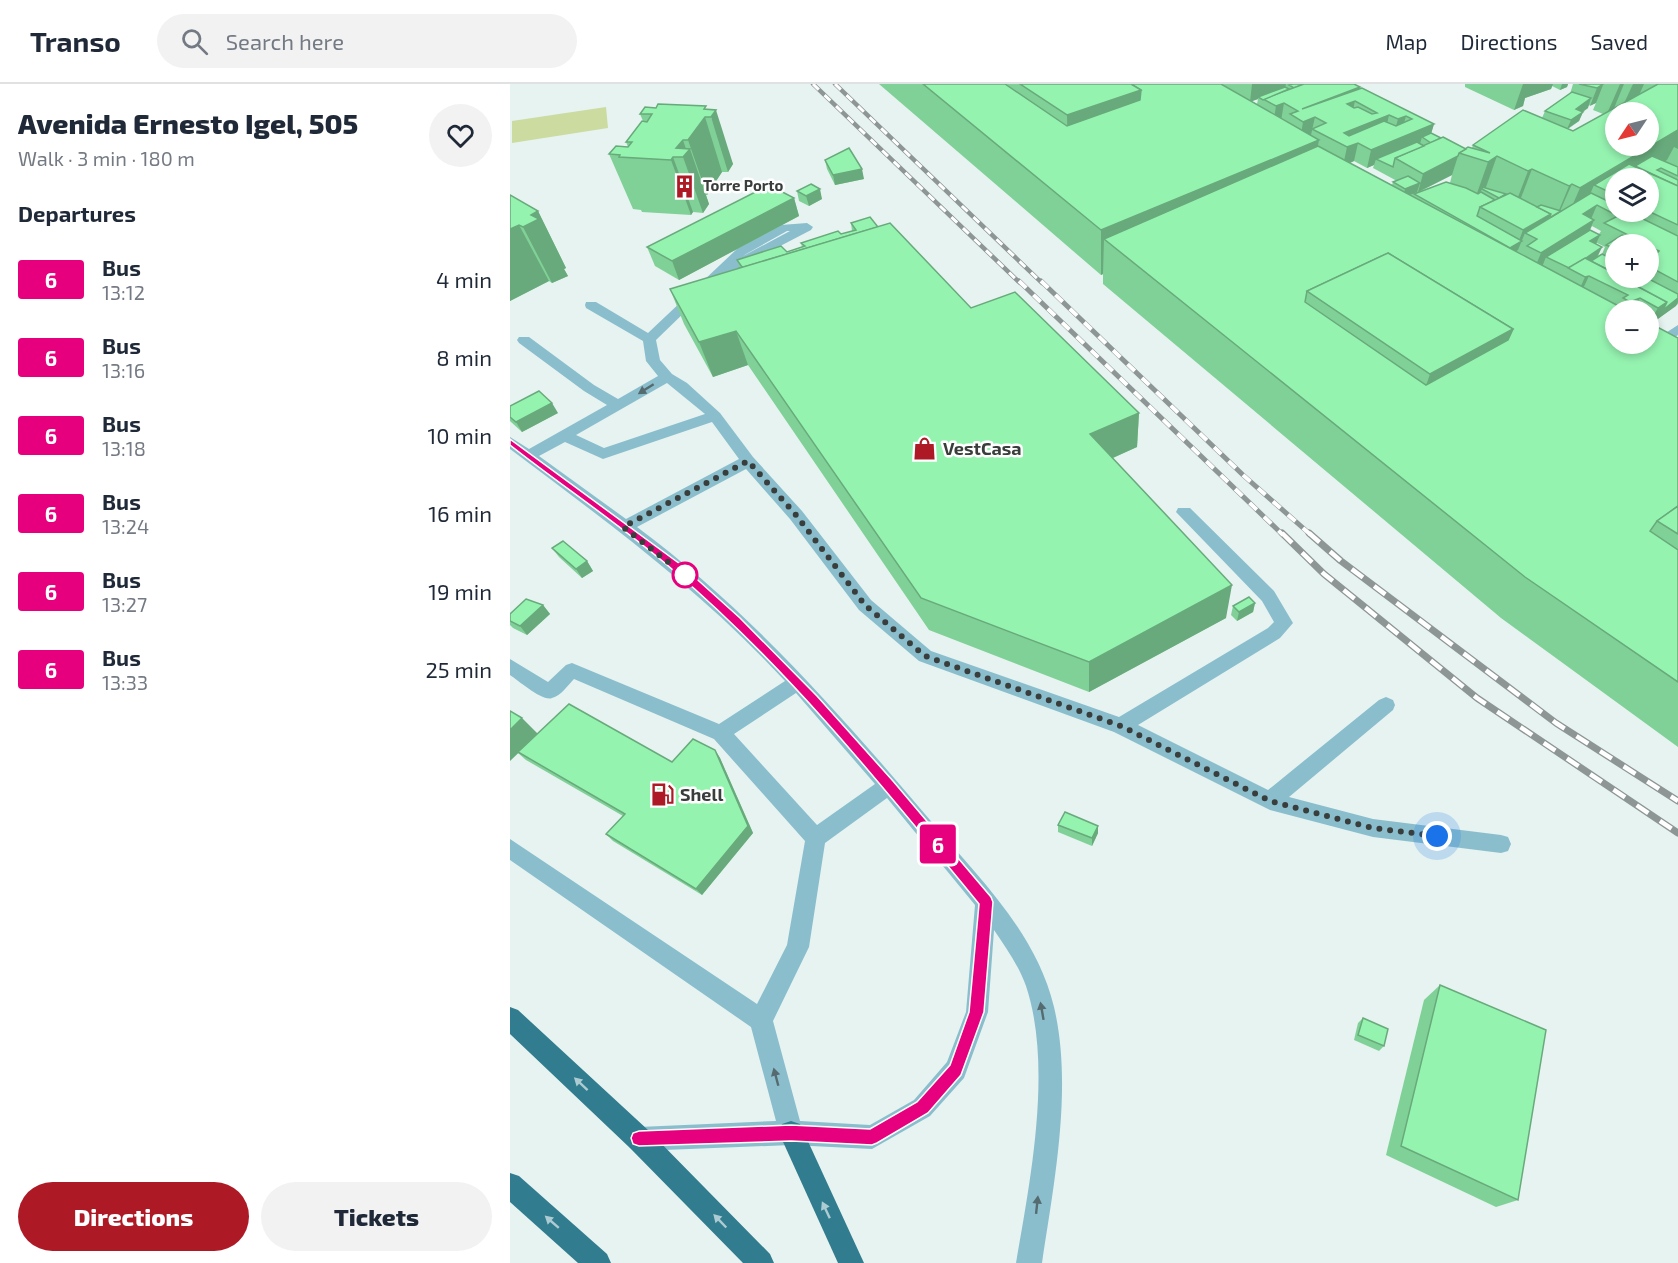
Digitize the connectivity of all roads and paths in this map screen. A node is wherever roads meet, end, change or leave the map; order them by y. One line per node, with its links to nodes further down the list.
1 (720, 274): 1 (street); 4 (street)
2 (591, 305): 4 (street)
3 (1678, 329): 6 (street)
4 (649, 339): 7 (street)
5 (525, 340): 8 (street)
6 (1659, 343)
7 (667, 376): 8 (street, one-way to 8); 9 (street)
8 (618, 405): 10 (street)
9 (715, 416): 10 (street); 13 (street)
10 (563, 435): 12 (street)
11 (510, 442): 12 (street)
12 (528, 456): 15 (street)
13 (748, 461): 15 (street); 19 (street)
14 (1184, 512): 19 (street)
15 (623, 527): 17 (street)
16 (510, 666): 20 (street)
17 (798, 682): 20 (street); 21 (street)
18 (1386, 705): 22 (street)
19 (1121, 726): 22 (street)
20 (721, 733): 23 (street)
21 (889, 785): 23 (street); 26 (street)
22 (1270, 801): 24 (street)
23 (816, 838): 28 (street)
24 (1501, 844)
25 (510, 848): 28 (street)
26 (986, 902): 29 (street); 35 (street, one-way to 26)
27 (510, 1018): 30 (highway, one-way to 27)
28 (761, 1020): 29 (street, one-way to 28)
29 (791, 1133): 30 (street); 34 (highway, one-way to 29)
30 (639, 1138): 33 (highway, one-way to 30)
31 (510, 1185): 32 (highway, one-way to 31)
32 (595, 1261)
33 (761, 1263)
34 (851, 1263)
35 (1029, 1263)

